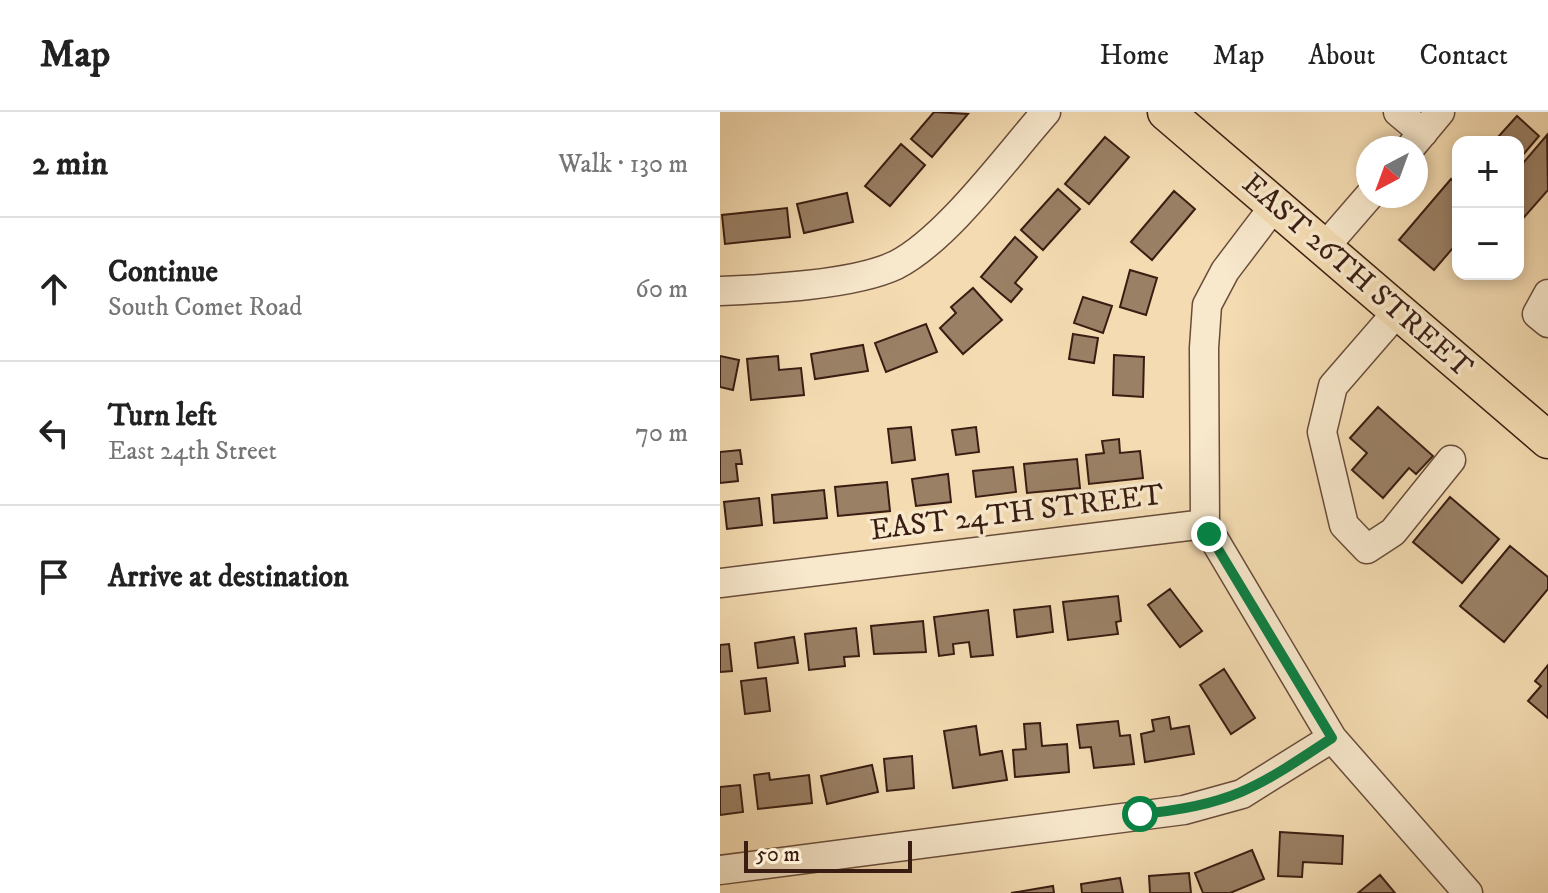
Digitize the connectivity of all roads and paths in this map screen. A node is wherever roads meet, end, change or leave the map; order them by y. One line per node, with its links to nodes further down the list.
1 (1046, 112): 8 (street)
2 (1166, 112): 5 (main road, EAST 26TH STREET)
3 (1398, 112): 4 (street)
4 (1424, 131)
5 (1275, 205): 7 (main road, EAST 26TH STREET); 14 (street)
6 (1359, 208): 7 (street)
7 (1324, 248): 10 (main road, EAST 26TH STREET)
8 (720, 291)
9 (1548, 294): 11 (street)
10 (1398, 311): 12 (main road, EAST 26TH STREET); 13 (street)
11 (1548, 323)
12 (1548, 440)
13 (1451, 460)
14 (1205, 524): 15 (street, EAST 24TH STREET); 16 (street, EAST 24TH STREET)
15 (720, 583)
16 (1332, 738): 17 (street); 18 (street, EAST 24TH STREET)
17 (720, 870)
18 (1468, 893)

